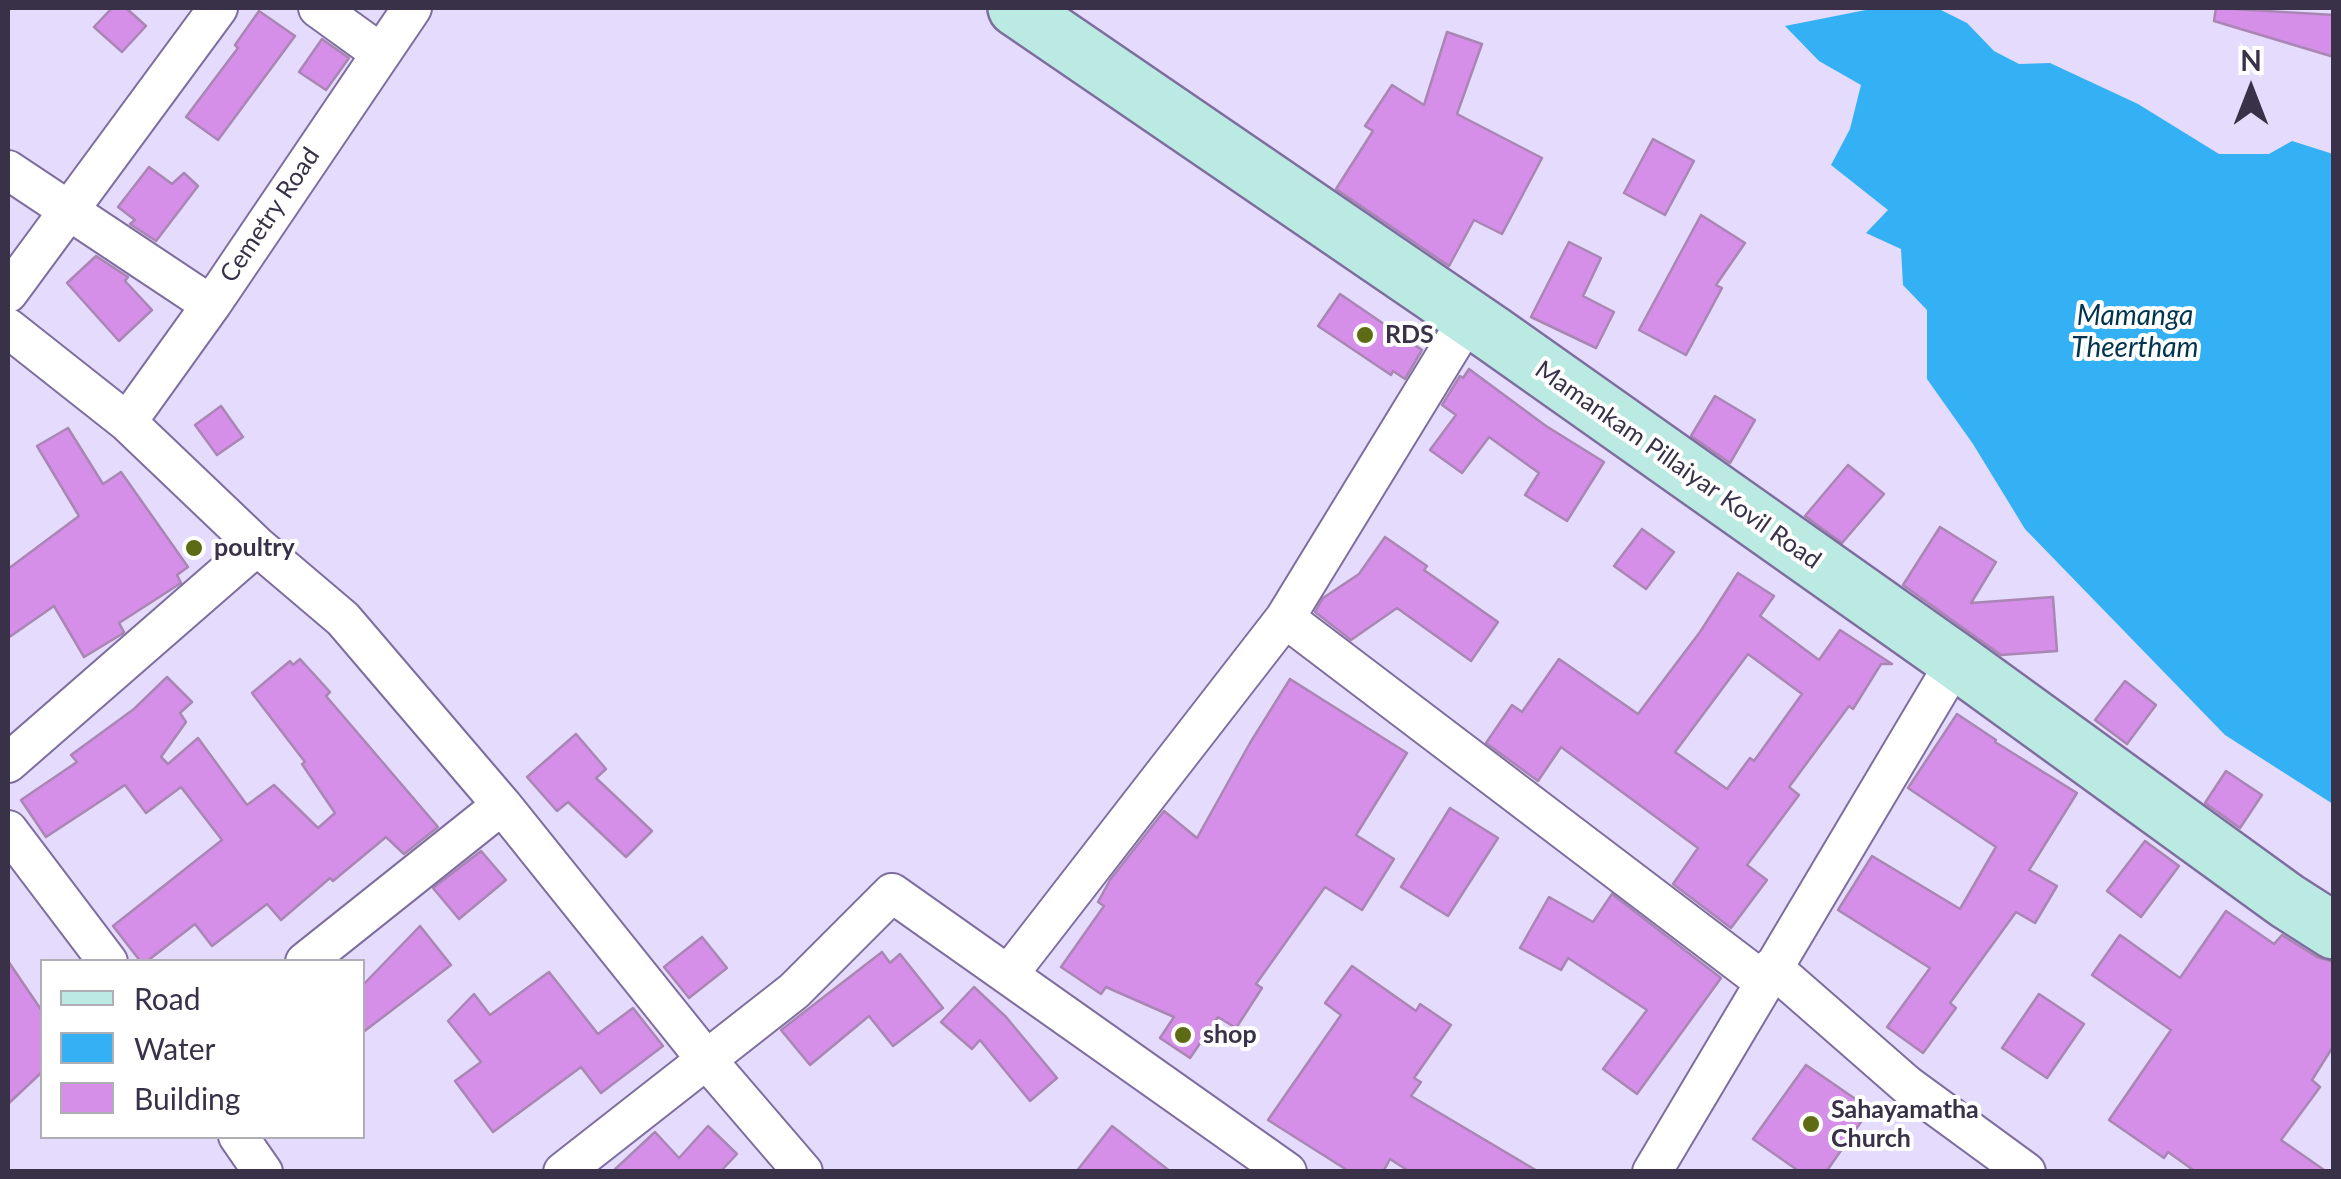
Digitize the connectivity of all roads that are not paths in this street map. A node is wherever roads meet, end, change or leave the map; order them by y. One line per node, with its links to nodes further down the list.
1 (218, 8): 7 (street)
2 (318, 8): 5 (street)
3 (412, 8): 5 (street, Cemetry Road)
4 (1048, 16): 10 (main road, Mamankam Pillaiyar Kovil Road)
5 (379, 52): 9 (street, Cemetry Road)
6 (8, 170): 7 (street)
7 (71, 210): 8 (street); 9 (street)
8 (8, 293)
9 (211, 305): 12 (street, Cemetry Road)
10 (1468, 319): 14 (street); 15 (main road, Mamankam Pillaiyar Kovil Road)
11 (8, 328): 12 (street)
12 (127, 422): 13 (street)
13 (257, 546): 16 (street); 17 (street)
14 (1285, 618): 22 (street); 23 (street)
15 (1956, 662): 19 (main road, Mamankam Pillaiyar Kovil Road); 22 (street)
16 (8, 763)
17 (502, 805): 21 (street); 24 (street)
18 (8, 830): 20 (street)
19 (2334, 931)
20 (106, 959)
21 (308, 959)
22 (1768, 974): 31 (street); 32 (street)
23 (1008, 975): 24 (street); 26 (street)
24 (705, 1058): 28 (street); 29 (street)
25 (240, 1139): 27 (street)
26 (1238, 1160): 30 (street)
27 (263, 1172)
28 (563, 1172)
29 (802, 1172)
30 (1287, 1172)
31 (1652, 1172)
32 (2026, 1172)

